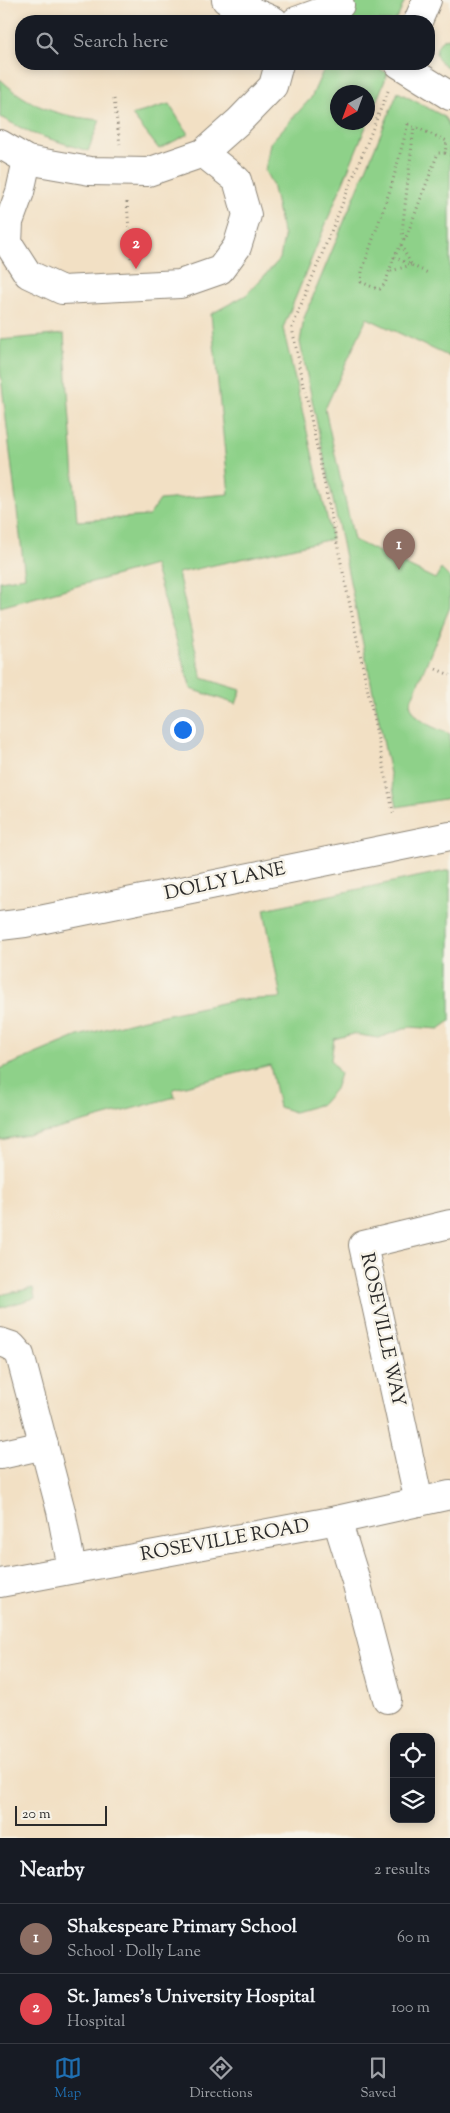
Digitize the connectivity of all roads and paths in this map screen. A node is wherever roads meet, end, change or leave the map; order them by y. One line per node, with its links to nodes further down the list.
1 (226, 0): 4 (street)
2 (427, 0): 6 (street)
3 (340, 5): 5 (street)
4 (260, 15)
5 (312, 15)
6 (421, 15)
7 (277, 70): 13 (street)
8 (399, 70): 25 (path)
9 (404, 70): 10 (street)
10 (450, 96)
11 (414, 126): 14 (path); 17 (path); 21 (path)
12 (0, 144): 16 (street)
13 (203, 153): 16 (street); 16 (street)
14 (445, 153): 15 (path); 17 (path)
15 (450, 155)
16 (27, 160)
17 (404, 240): 18 (path)
18 (401, 245): 19 (path); 20 (path)
19 (394, 257): 20 (path); 21 (path)
20 (411, 264): 21 (path); 22 (path)
21 (390, 272)
22 (428, 273)
23 (436, 669): 24 (path)
24 (450, 675)
25 (394, 816)
26 (450, 836): 27 (street, DOLLY LANE)
27 (0, 926)
28 (450, 1224): 33 (street, ROSEVILLE WAY)
29 (0, 1342): 30 (street)
30 (44, 1445): 31 (street); 35 (street)
31 (0, 1454)
32 (450, 1495): 33 (street, ROSEVILLE ROAD)
33 (419, 1502): 34 (street, ROSEVILLE ROAD)
34 (337, 1520): 35 (street, ROSEVILLE ROAD); 37 (street)
35 (72, 1569): 36 (street, ROSEVILLE ROAD)
36 (0, 1583)
37 (387, 1699)

